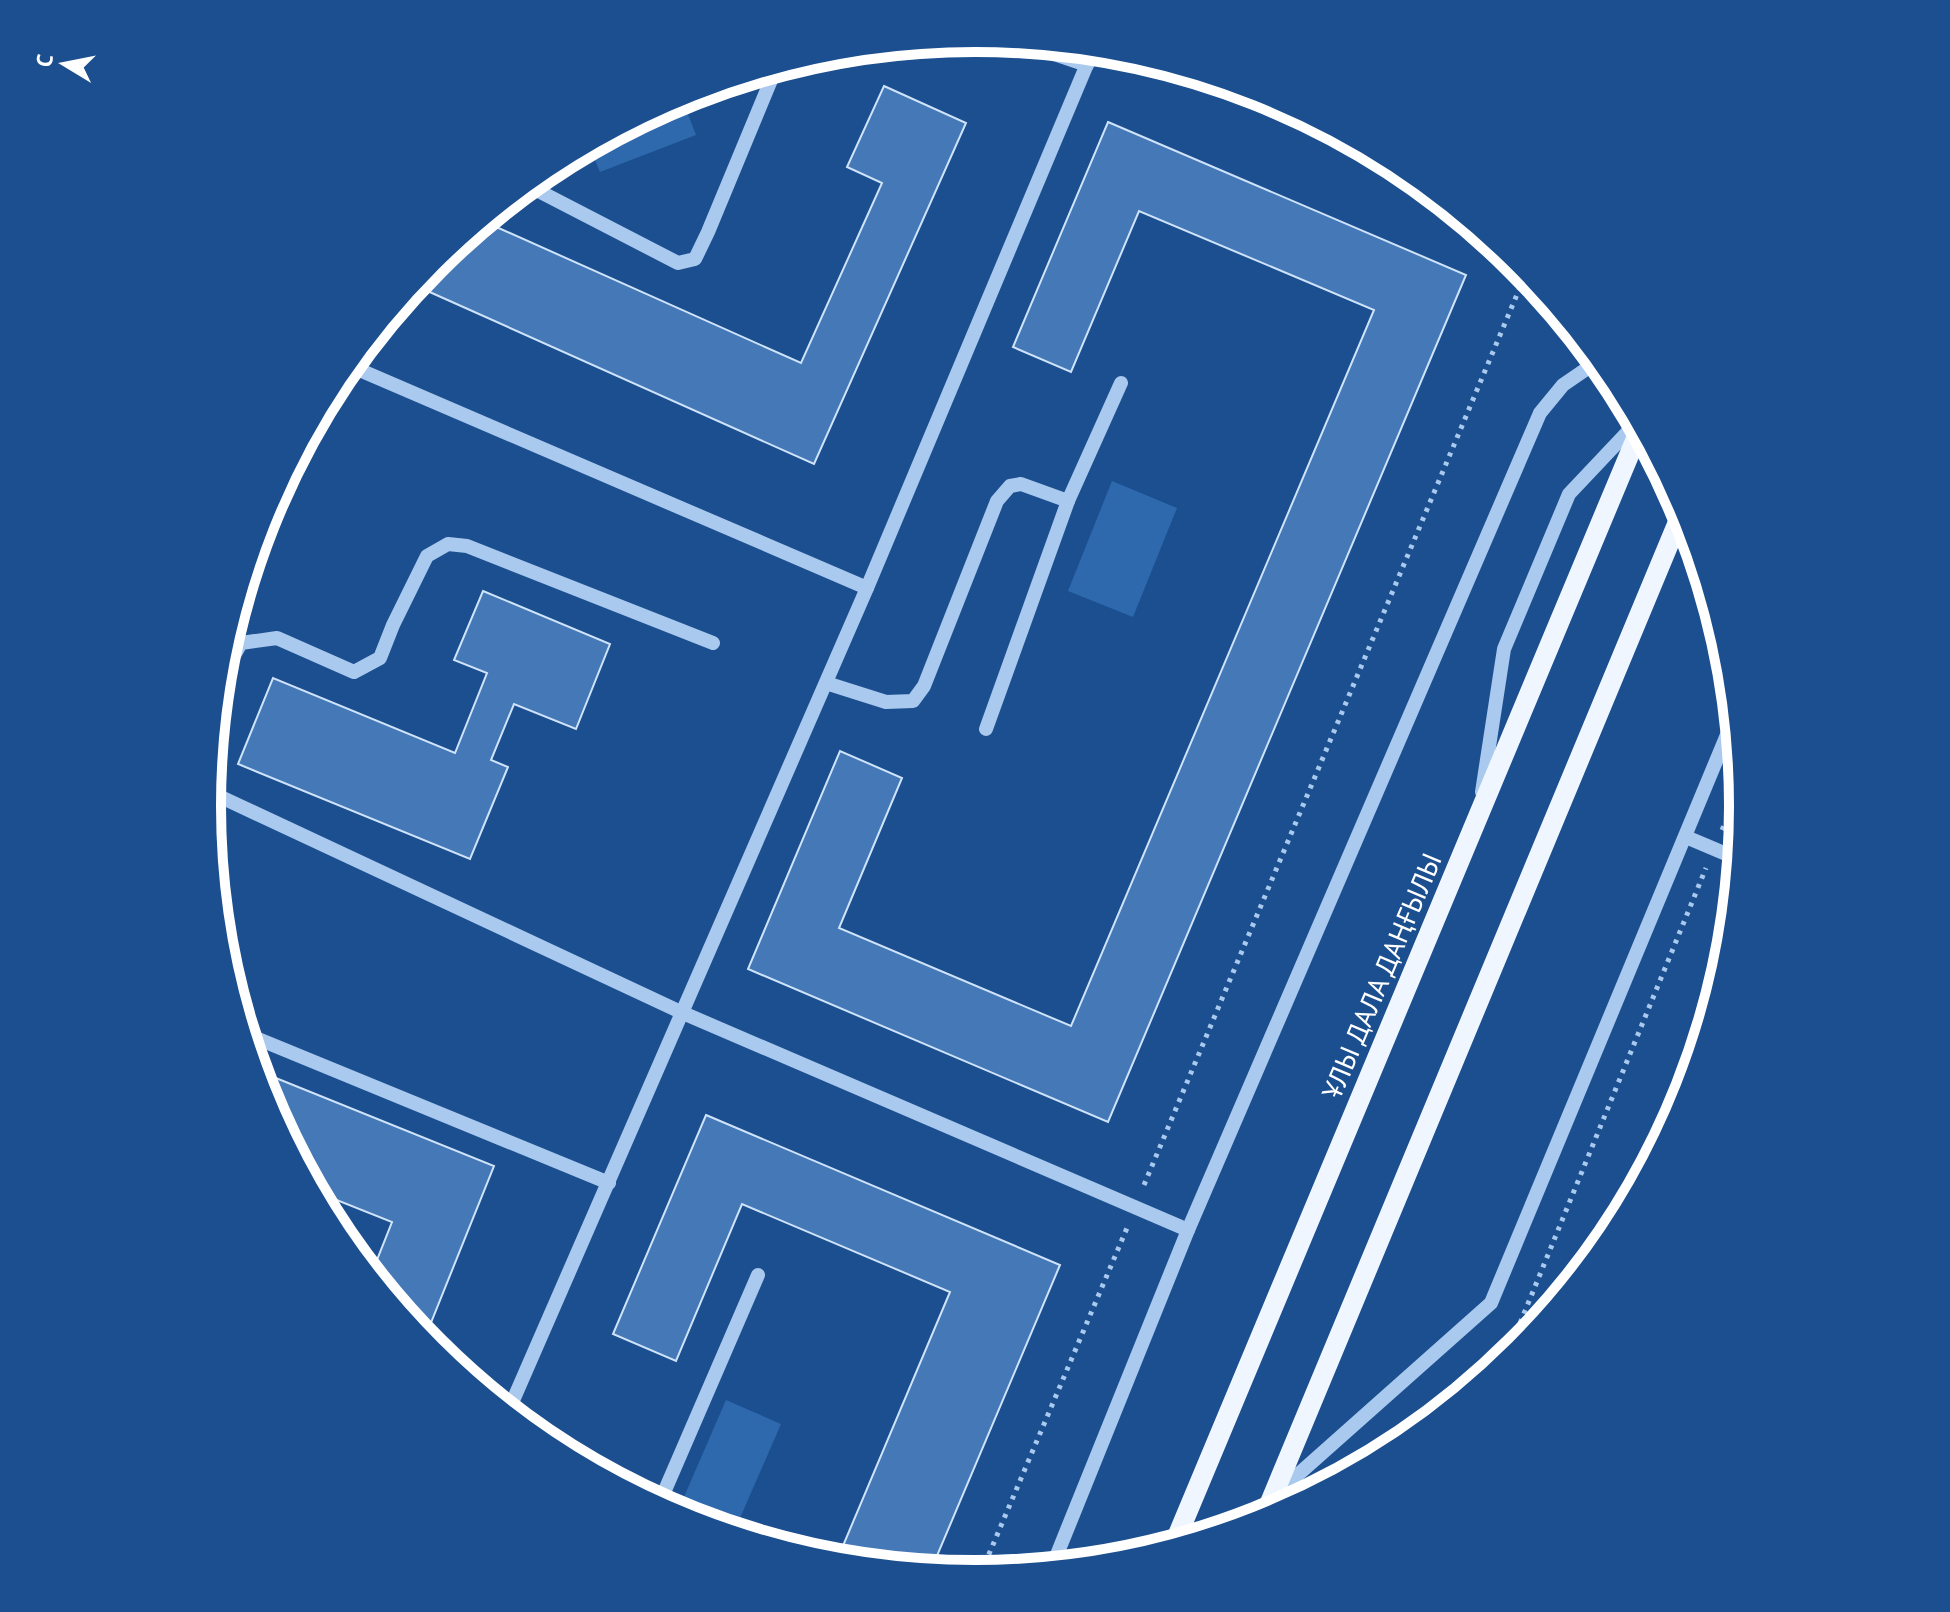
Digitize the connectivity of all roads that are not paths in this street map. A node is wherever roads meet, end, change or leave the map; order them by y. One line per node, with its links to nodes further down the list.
1 (1064, 57): 3 (street)
2 (1089, 61): 3 (street)
3 (1087, 65): 13 (street)
4 (767, 82): 5 (street)
5 (539, 191)
6 (1588, 368): 26 (street)
7 (360, 370): 13 (street)
8 (1121, 383): 11 (street)
9 (1629, 431): 20 (street)
10 (1635, 442): 20 (main road, ҰЛЫ ДАЛА ДАҢҒЫЛЫ)
11 (1068, 501): 16 (street); 17 (street)
12 (1676, 527): 31 (main road)
13 (867, 588): 16 (street)
14 (713, 643): 15 (street)
15 (237, 649)
16 (826, 683): 23 (street)
17 (986, 729)
18 (1726, 739): 21 (street)
19 (221, 797): 23 (street)
20 (1478, 818): 32 (main road, ҰЛЫ ДАЛА ДАҢҒЫЛЫ)
21 (1686, 837): 22 (street); 30 (street)
22 (1727, 854)
23 (683, 1013): 25 (street); 26 (street)
24 (258, 1039): 25 (street)
25 (609, 1183): 28 (street)
26 (1188, 1230): 33 (street)
27 (758, 1275): 29 (street)
28 (513, 1401)
29 (664, 1492)
30 (1284, 1494)
31 (1272, 1499)
32 (1179, 1531)
33 (1057, 1555)

